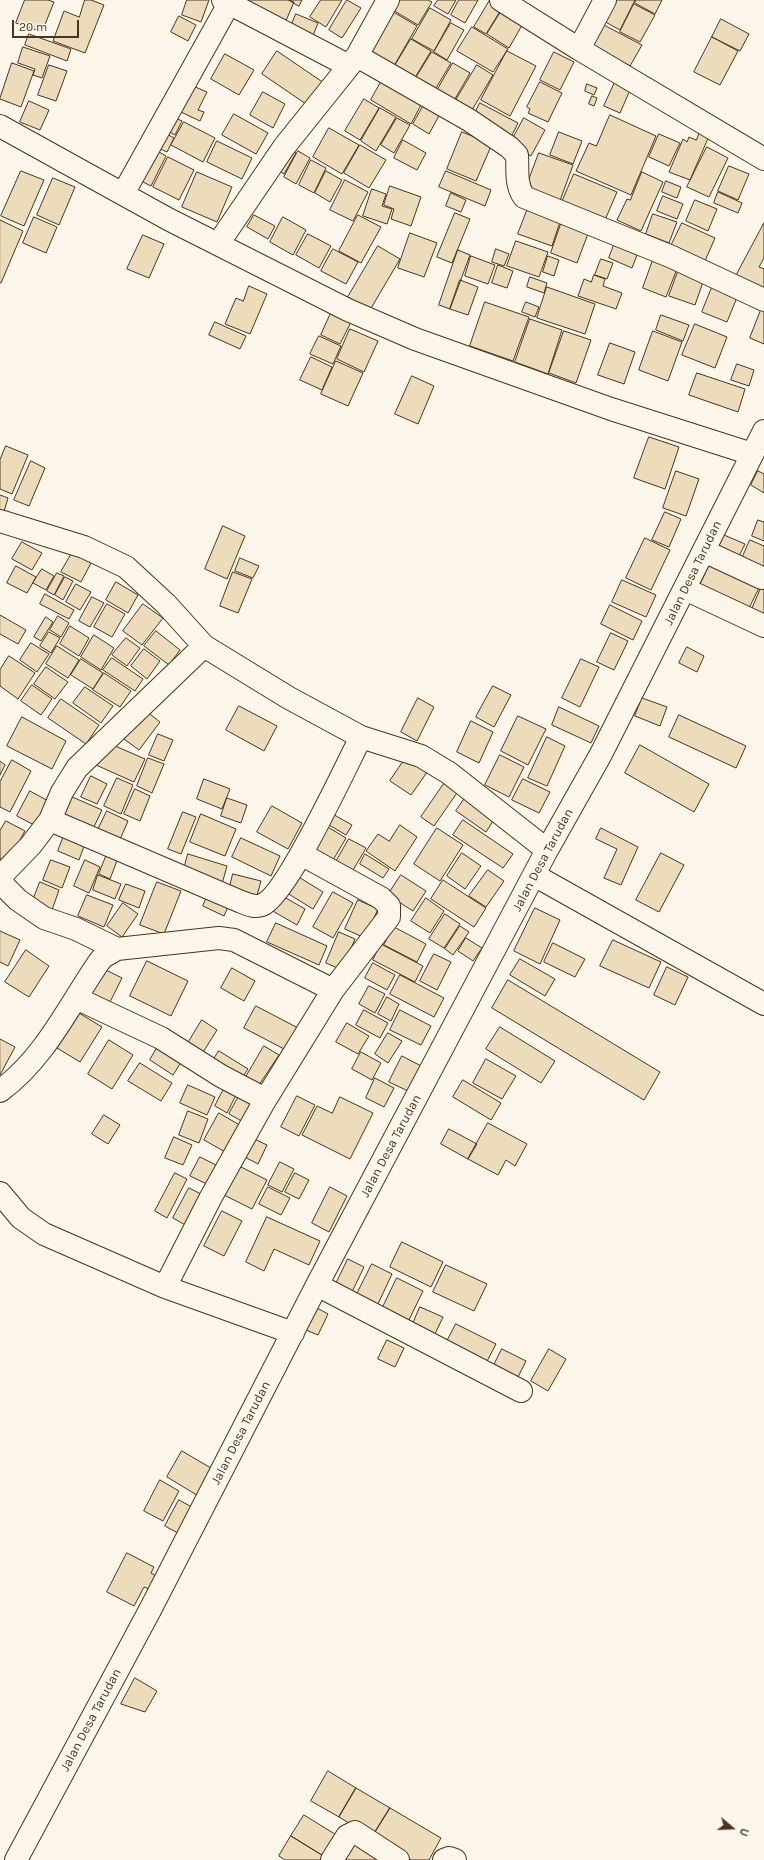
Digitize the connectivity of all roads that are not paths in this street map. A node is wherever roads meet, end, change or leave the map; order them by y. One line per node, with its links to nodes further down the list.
1 (388, 0): 6 (street)
2 (501, 0): 5 (street)
3 (605, 0): 5 (street)
4 (228, 1): 6 (street); 9 (street)
5 (579, 49): 8 (street)
6 (353, 61): 10 (street); 11 (street)
7 (0, 126): 9 (street)
8 (764, 159)
9 (123, 194): 10 (street)
10 (218, 244): 13 (street)
11 (764, 300)
12 (764, 431): 13 (street, Jalan Desa Tarudan)
13 (752, 454): 15 (street, Jalan Desa Tarudan)
14 (1, 524): 19 (street)
15 (704, 551): 16 (street); 17 (street, Jalan Desa Tarudan)
16 (762, 578)
17 (685, 589): 18 (street); 22 (street, Jalan Desa Tarudan)
18 (764, 626)
19 (204, 646): 20 (street); 21 (street)
20 (361, 737): 22 (street); 23 (street)
21 (50, 820): 23 (street); 25 (street)
22 (547, 850): 24 (street, Jalan Desa Tarudan)
23 (301, 854): 27 (street)
24 (534, 874): 29 (street); 34 (street, Jalan Desa Tarudan)
25 (1, 876): 26 (street)
26 (117, 949): 27 (street); 28 (street)
27 (333, 990): 31 (street)
28 (76, 998): 30 (street); 31 (street)
29 (764, 1004)
30 (0, 1091)
31 (265, 1099): 33 (street)
32 (0, 1193): 33 (street)
33 (170, 1278): 35 (street)
34 (317, 1285): 35 (street, Jalan Desa Tarudan); 36 (street)
35 (293, 1333): 37 (street, Jalan Desa Tarudan)
36 (521, 1391)
37 (16, 1860)
38 (332, 1860): 39 (street)
39 (398, 1860)
40 (444, 1860): 41 (street)
41 (455, 1860)

